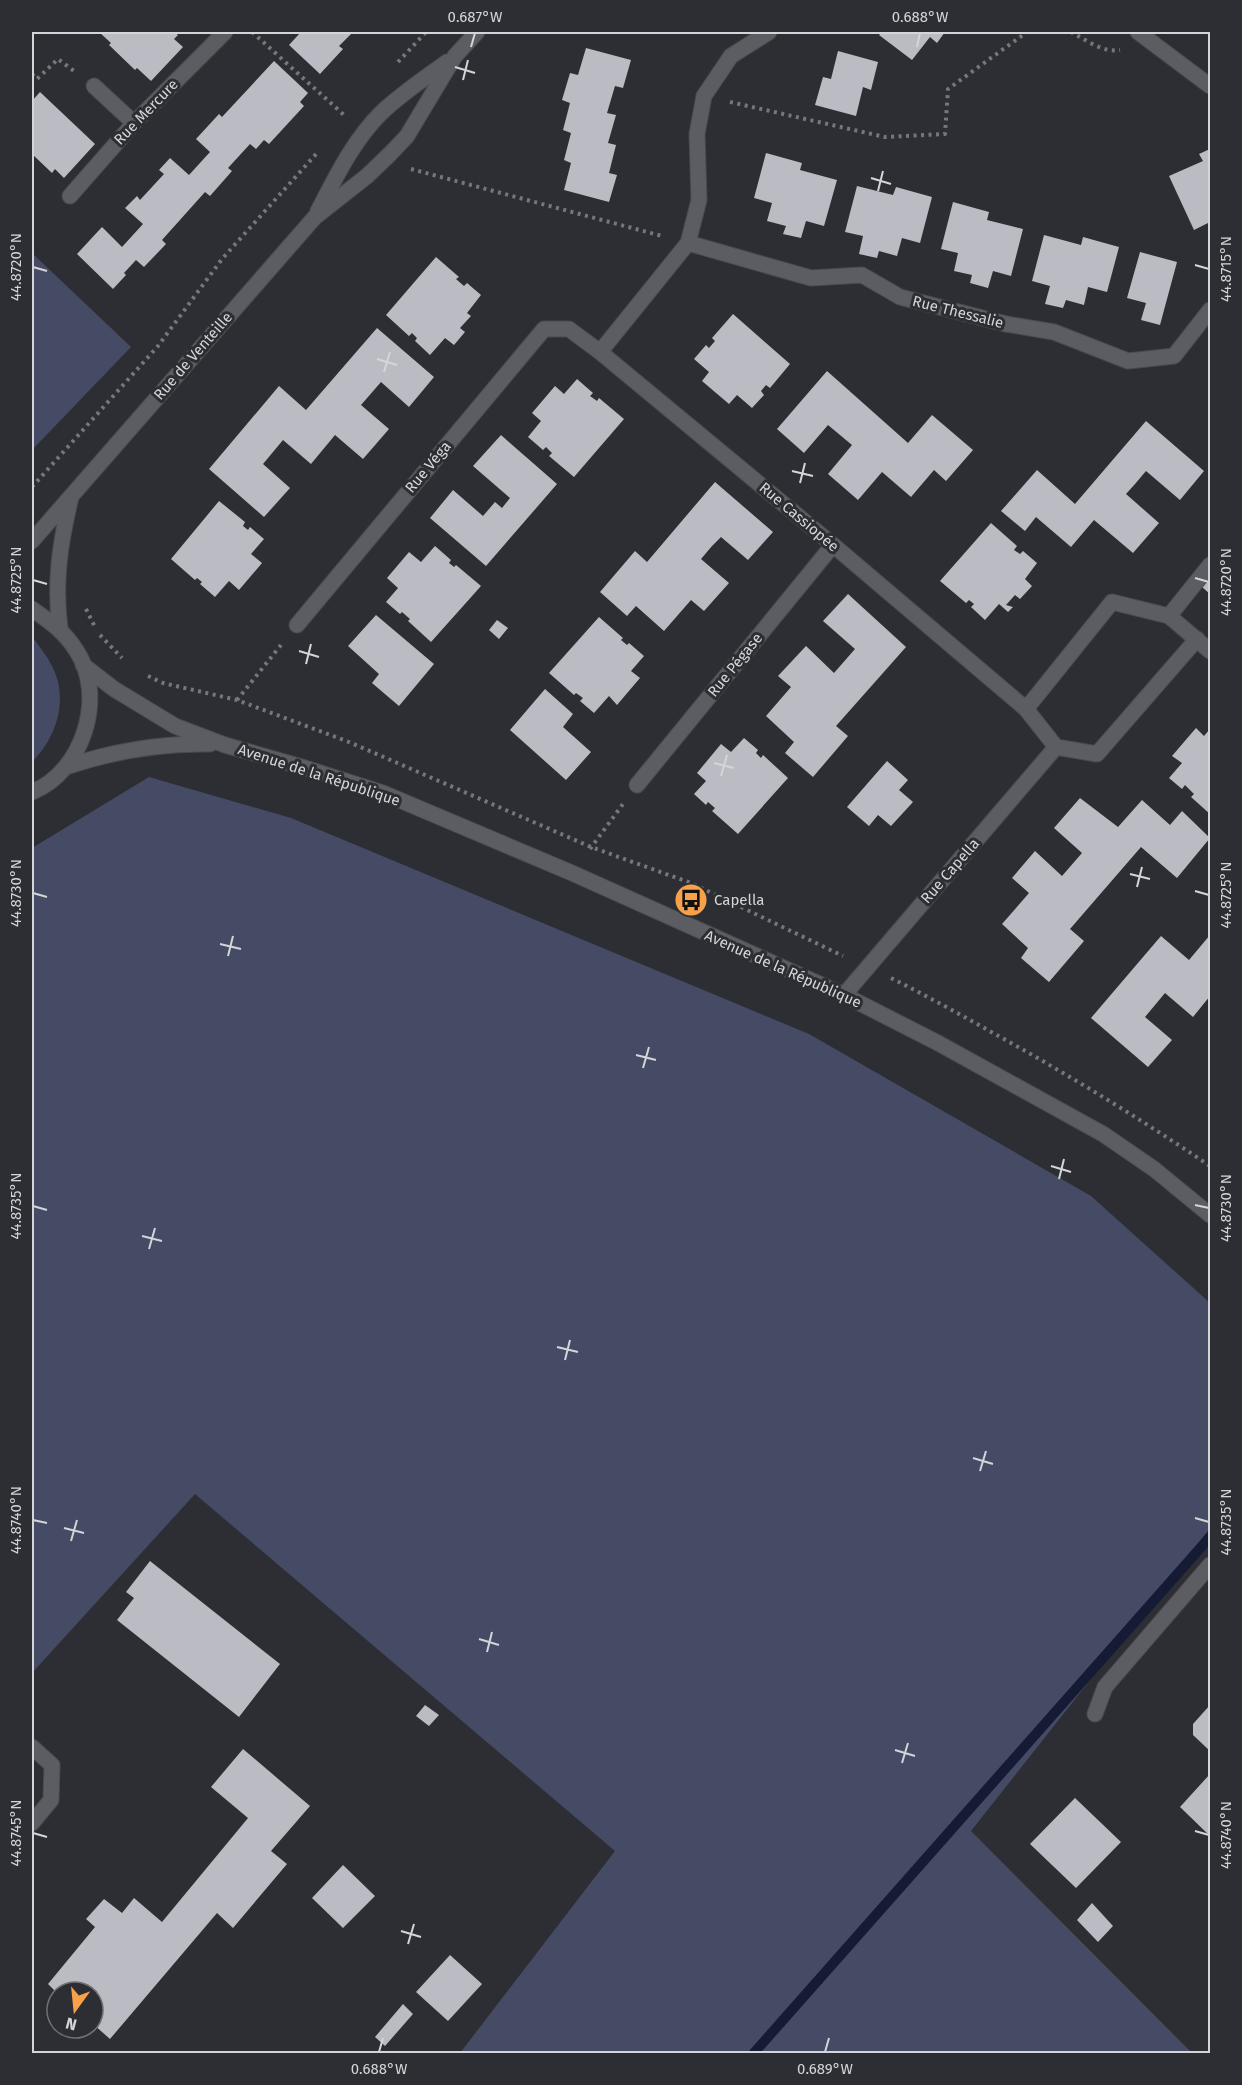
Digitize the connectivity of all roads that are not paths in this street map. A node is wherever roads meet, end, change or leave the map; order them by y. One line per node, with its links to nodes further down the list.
1 (225, 32): 8 (street, Rue Mercure)
2 (477, 32): 5 (street, Rue de Venteille)
3 (769, 32): 11 (street)
4 (1141, 34): 7 (street)
5 (455, 56): 10 (street, Rue de Venteille); 10 (street, Rue de Venteille)
6 (94, 86): 8 (street)
7 (1210, 86)
8 (134, 123): 9 (street, Rue Mercure)
9 (70, 196)
10 (315, 217): 15 (street, Rue de Venteille)
11 (688, 243): 12 (street, Rue Thessalie); 14 (street)
12 (1210, 310)
13 (569, 329): 14 (street, Rue Cassiopée); 21 (street, Rue Véga)
14 (600, 352): 17 (street, Rue Cassiopée)
15 (72, 494): 16 (street, Rue de Venteille); 22 (street, Rue de Venteille)
16 (32, 541)
17 (833, 545): 26 (street, Rue Cassiopée); 30 (street, Rue Pégase)
18 (1210, 565): 20 (street)
19 (32, 609): 22 (street)
20 (1169, 616): 23 (street); 26 (street)
21 (297, 625)
22 (60, 629): 25 (street)
23 (1197, 639): 24 (street); 28 (street)
24 (1210, 651)
25 (83, 665): 27 (street, Avenue de la République); 29 (street)
26 (1026, 709): 28 (street)
27 (225, 745): 29 (street, Avenue de la République); 32 (street, Avenue de la République)
28 (1056, 747): 32 (street, Rue Capella)
29 (66, 767): 31 (street)
30 (637, 785)
31 (32, 792)
32 (844, 995): 33 (street, Avenue de la République)
33 (1210, 1215)
34 (1210, 1564): 35 (street)
35 (1095, 1714)
36 (32, 1747): 37 (street)
37 (32, 1823)

